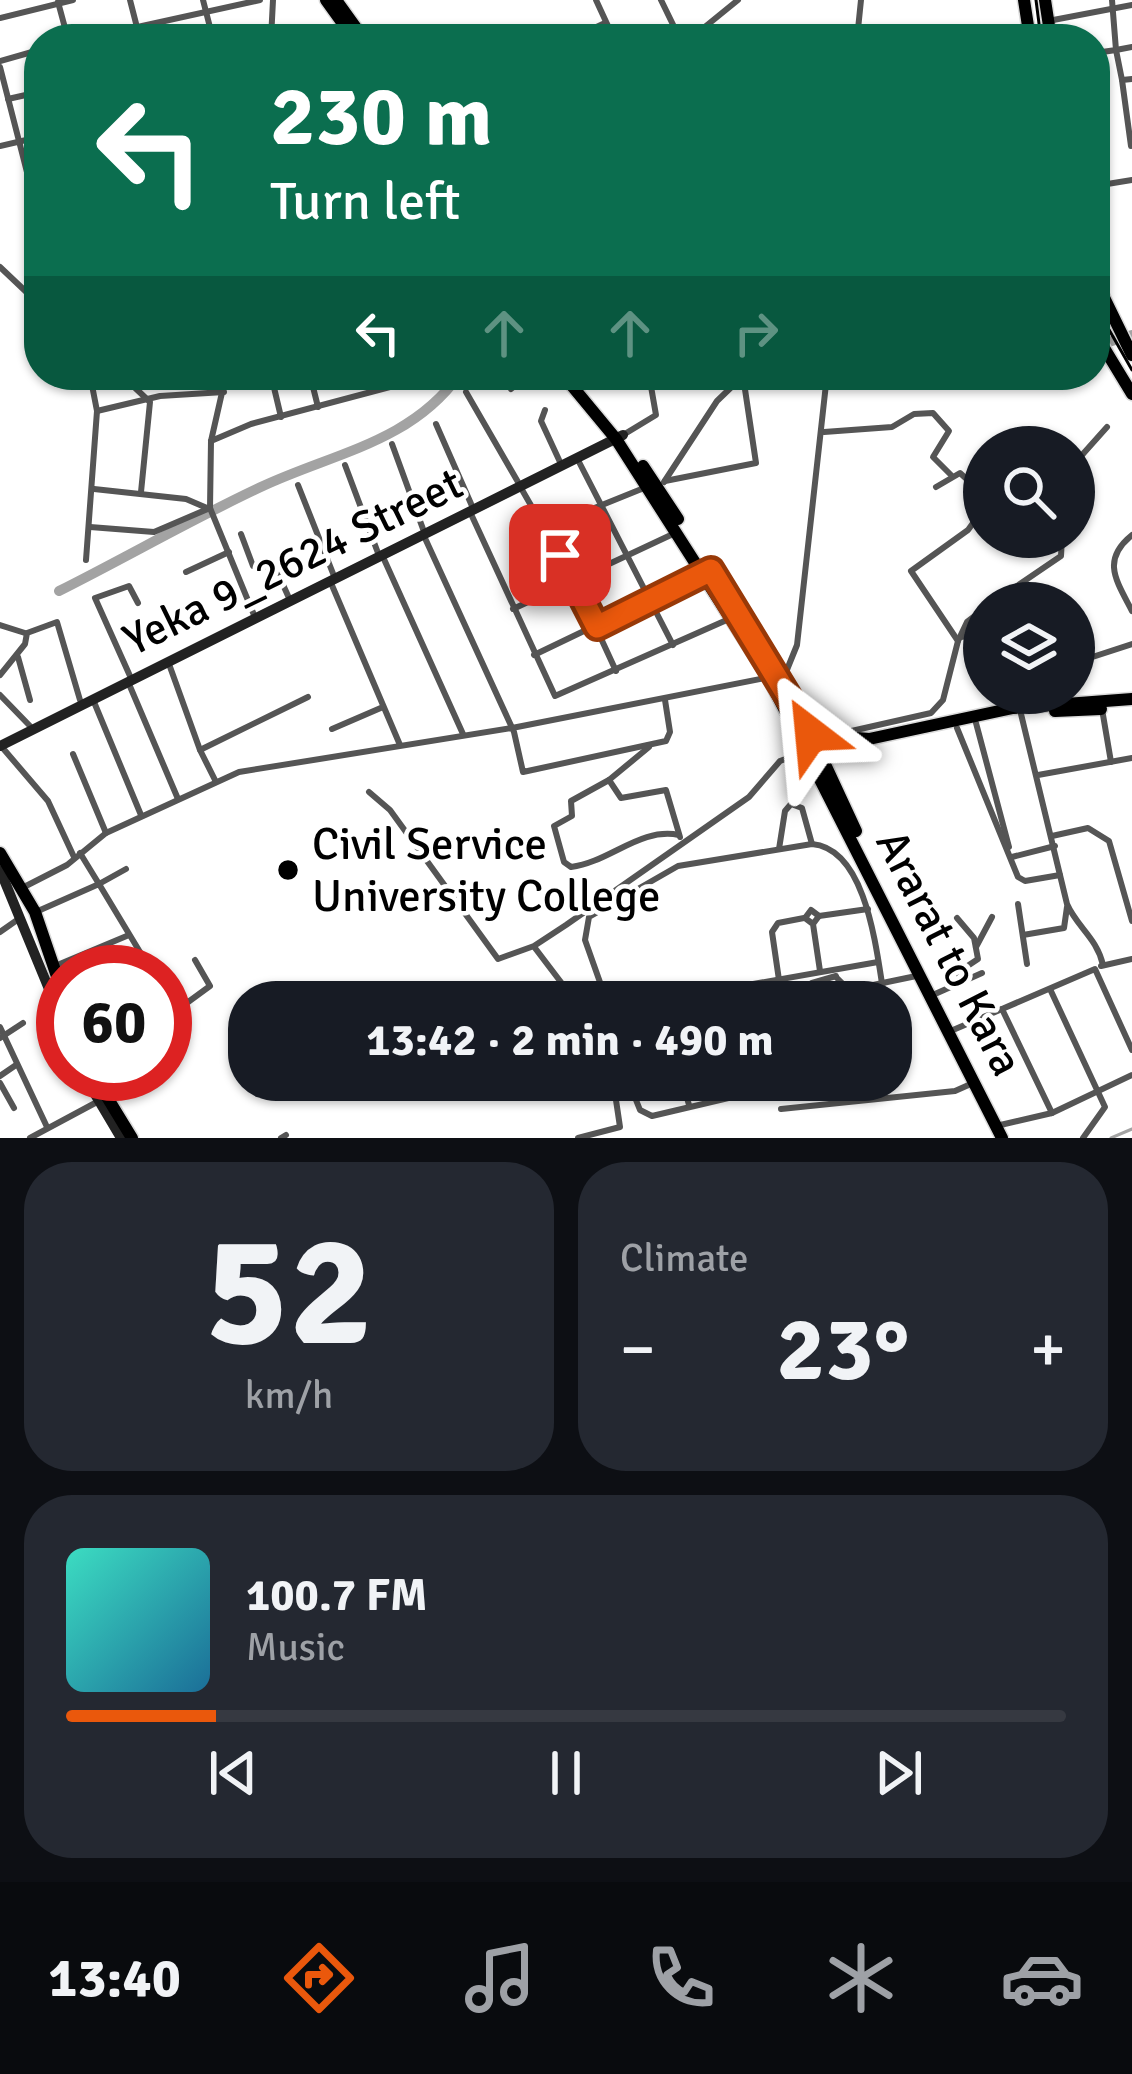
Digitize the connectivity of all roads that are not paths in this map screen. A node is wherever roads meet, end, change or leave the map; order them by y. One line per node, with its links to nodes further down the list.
1 (73, 0): 6 (street)
2 (260, 0): 8 (street)
3 (596, 0): 12 (street)
4 (738, 0): 14 (street)
5 (1045, 0): 11 (main road)
6 (58, 2): 10 (street)
7 (1113, 4): 9 (street); 11 (street); 17 (street)
8 (204, 5): 13 (street)
9 (1132, 5)
10 (0, 18)
11 (1048, 21): 15 (main road)
12 (605, 23)
13 (142, 24)
14 (708, 24)
15 (1048, 24)
16 (1132, 47): 17 (street)
17 (1116, 50): 18 (street); 20 (street)
18 (1110, 51)
19 (0, 64): 22 (street)
20 (1127, 79): 26 (street)
21 (24, 95): 22 (street)
22 (8, 99): 24 (street)
23 (24, 140): 24 (street)
24 (20, 141): 25 (street); 27 (street)
25 (0, 146)
26 (1132, 148)
27 (24, 154)
28 (0, 267): 29 (street)
29 (24, 288)
30 (1110, 313): 31 (main road)
31 (1131, 353)
32 (1110, 360): 45 (main road)
33 (93, 390): 49 (street)
34 (138, 390): 46 (street)
35 (275, 390): 50 (street)
36 (314, 390): 47 (street)
37 (380, 390): 47 (street)
38 (584, 390): 56 (main road, Ararat to Kara)
39 (652, 390): 56 (street)
40 (728, 390): 68 (street)
41 (745, 390): 68 (street)
42 (826, 390): 55 (street)
43 (224, 392): 46 (street); 51 (street)
44 (466, 392): 67 (street)
45 (1132, 394)
46 (148, 398): 49 (street); 71 (street)
47 (318, 407): 50 (street)
48 (545, 410): 62 (street)
49 (97, 411): 70 (street)
50 (281, 416): 54 (street)
51 (217, 419): 54 (street); 57 (street)
52 (436, 424): 73 (street)
53 (1108, 427): 58 (street)
54 (231, 431): 57 (street)
55 (824, 432): 64 (street); 114 (street)
56 (620, 434): 60 (main road, Yeka 9_2624 Street); 68 (main road, Ararat to Kara)
57 (211, 440): 74 (street)
58 (1095, 441)
59 (392, 444): 79 (street)
60 (595, 448): 61 (main road, Yeka 9_2624 Street); 62 (main road, Yeka 9_2624 Street)
61 (578, 460): 67 (main road, Yeka 9_2624 Street); 72 (street)
62 (560, 462): 67 (main road, Yeka 9_2624 Street)
63 (345, 465): 83 (street)
64 (951, 475): 65 (street); 69 (street)
65 (963, 476)
66 (298, 485): 89 (street)
67 (520, 485): 73 (main road, Yeka 9_2624 Street); 76 (street)
68 (657, 485): 72 (street); 77 (main road, Ararat to Kara); 88 (main road, Ararat to Kara)
69 (936, 487)
70 (94, 488): 71 (street); 75 (street)
71 (141, 492): 74 (street)
72 (601, 506): 76 (street); 84 (street)
73 (472, 510): 79 (main road, Yeka 9_2624 Street); 95 (street)
74 (211, 512): 75 (street); 82 (street)
75 (89, 527): 86 (street)
76 (545, 528): 90 (street)
77 (677, 532): 84 (street); 88 (main road, Ararat to Kara)
78 (963, 532): 104 (street)
79 (424, 533): 83 (main road, Yeka 9_2624 Street); 130 (street)
80 (241, 534): 92 (street)
81 (1132, 535): 96 (street)
82 (229, 552): 87 (street); 97 (street)
83 (380, 555): 89 (main road, Yeka 9_2624 Street); 133 (street)
84 (628, 556): 90 (street); 93 (street)
85 (1058, 558): 91 (street)
86 (86, 560)
87 (187, 572)
88 (708, 572): 93 (street); 98 (main road, Ararat to Kara); 114 (main road, Ararat to Kara)
89 (332, 580): 92 (main road, Yeka 9_2624 Street); 110 (main road, Yeka 9_2624 Street); 122 (street)
90 (574, 582): 95 (street); 100 (street)
91 (1023, 582)
92 (289, 598): 97 (main road, Yeka 9_2624 Street)
93 (651, 602): 100 (street); 106 (street)
94 (138, 603): 113 (street)
95 (514, 609): 108 (street)
96 (1132, 611)
97 (254, 615): 113 (main road, Yeka 9_2624 Street)
98 (732, 617): 106 (street); 114 (main road, Ararat to Kara)
99 (0, 625): 102 (street)
100 (597, 627): 108 (street); 111 (street)
101 (963, 630): 104 (street)
102 (27, 633): 107 (street); 118 (street)
103 (963, 638): 104 (street)
104 (959, 639): 134 (street)
105 (1132, 644): 109 (street)
106 (674, 645): 111 (street)
107 (17, 655): 112 (street); 117 (street)
108 (534, 655): 111 (street)
109 (1095, 656)
110 (170, 664): 113 (main road, Yeka 9_2624 Street); 139 (street)
111 (616, 671)
112 (0, 675)
113 (129, 680): 118 (main road, Yeka 9_2624 Street); 148 (street)
114 (775, 680): 119 (street); 135 (main road, Ararat to Kara)
115 (0, 695): 129 (street)
116 (308, 697): 139 (street)
117 (29, 700)
118 (87, 700): 129 (main road, Yeka 9_2624 Street); 136 (main road, Yeka 9_2624 Street); 150 (street)
119 (665, 700): 130 (street); 138 (street)
120 (1132, 703): 121 (main road); 124 (main road)
121 (1095, 705)
122 (382, 707): 132 (street); 137 (street)
123 (1095, 709): 124 (main road)
124 (1102, 709): 142 (street)
125 (985, 714): 134 (main road)
126 (999, 714): 128 (main road)
127 (1019, 714): 143 (street)
128 (976, 723): 131 (main road); 147 (street)
129 (30, 726): 136 (main road, Yeka 9_2624 Street)
130 (512, 728): 133 (street); 138 (street)
131 (957, 728): 135 (main road); 149 (street)
132 (332, 729)
133 (464, 735): 137 (street)
134 (838, 736): 135 (main road)
135 (807, 742): 153 (street); 193 (main road, Ararat to Kara)
136 (0, 744): 159 (street)
137 (400, 746): 145 (street)
138 (650, 746): 144 (street)
139 (200, 750): 145 (street)
140 (73, 754): 151 (street)
141 (1132, 758): 142 (street)
142 (1111, 762): 143 (street)
143 (1038, 775): 152 (street)
144 (609, 780): 153 (street); 153 (street)
145 (215, 782): 148 (street)
146 (369, 792): 182 (street)
147 (997, 795): 149 (street); 158 (street)
148 (178, 799): 150 (street)
149 (986, 799): 158 (street)
150 (141, 815): 151 (street)
151 (106, 833): 159 (street)
152 (1052, 836): 155 (street); 174 (street)
153 (680, 838): 182 (street)
154 (812, 844): 156 (street); 156 (street); 167 (street)
155 (1054, 846): 158 (street); 162 (street)
156 (779, 849): 197 (street)
157 (0, 853): 164 (main road)
158 (1009, 854): 162 (street)
159 (77, 855): 163 (street); 164 (street)
160 (126, 868): 163 (street)
161 (0, 870): 171 (main road)
162 (1060, 874): 166 (street)
163 (99, 884): 168 (street); 177 (street)
164 (22, 888): 168 (main road)
165 (1018, 904): 178 (street)
166 (1067, 904): 178 (street); 189 (street)
167 (868, 909): 169 (street); 187 (street)
168 (34, 912): 179 (main road)
169 (819, 916): 172 (street); 175 (street)
170 (992, 917): 183 (street)
171 (20, 918): 176 (street); 184 (main road)
172 (805, 918): 175 (street); 195 (street)
173 (956, 918): 183 (street)
174 (1132, 921)
175 (813, 924): 190 (street)
176 (0, 932)
177 (129, 935): 180 (street); 181 (street)
178 (1023, 935): 188 (street)
179 (46, 945)
180 (106, 945)
181 (134, 945)
182 (534, 946): 196 (street)
183 (976, 946): 203 (street)
184 (36, 957)
185 (1132, 959): 189 (street)
186 (195, 960): 206 (street)
187 (878, 962): 192 (street); 201 (street)
188 (1027, 964)
189 (1099, 967): 204 (street); 211 (street)
190 (820, 972): 192 (street); 194 (street)
191 (982, 973): 203 (street)
192 (835, 974): 194 (street); 200 (street)
193 (921, 975): 202 (street); 205 (main road, Ararat to Kara); 215 (main road, Ararat to Kara)
194 (810, 978): 195 (street); 199 (street)
195 (779, 980): 198 (street)
196 (560, 981)
197 (600, 981)
198 (774, 981)
199 (810, 981)
200 (841, 981)
201 (881, 981)
202 (895, 981)
203 (958, 984): 205 (street)
204 (1050, 989): 207 (street); 216 (street)
205 (935, 994): 209 (main road, Ararat to Kara)
206 (192, 999)
207 (1003, 1009): 209 (street); 226 (street)
208 (22, 1023): 210 (street)
209 (953, 1030): 228 (main road, Ararat to Kara)
210 (1, 1033): 212 (street)
211 (1132, 1050)
212 (16, 1065): 214 (street); 227 (street)
213 (1132, 1075): 216 (street)
214 (0, 1080): 224 (street)
215 (973, 1083): 225 (street); 228 (main road, Ararat to Kara)
216 (1096, 1091): 226 (street); 233 (street)
217 (109, 1101): 231 (main road)
218 (616, 1101): 232 (street)
219 (638, 1101): 223 (street)
220 (688, 1101): 223 (street)
221 (708, 1101): 223 (street)
222 (97, 1102): 227 (street); 230 (main road)
223 (689, 1105)
224 (14, 1108)
225 (782, 1109)
226 (1052, 1112): 228 (street)
227 (47, 1127): 229 (street)
228 (1003, 1132)
229 (30, 1138)
230 (121, 1138)
231 (132, 1138)
232 (578, 1138)
233 (1083, 1138)

